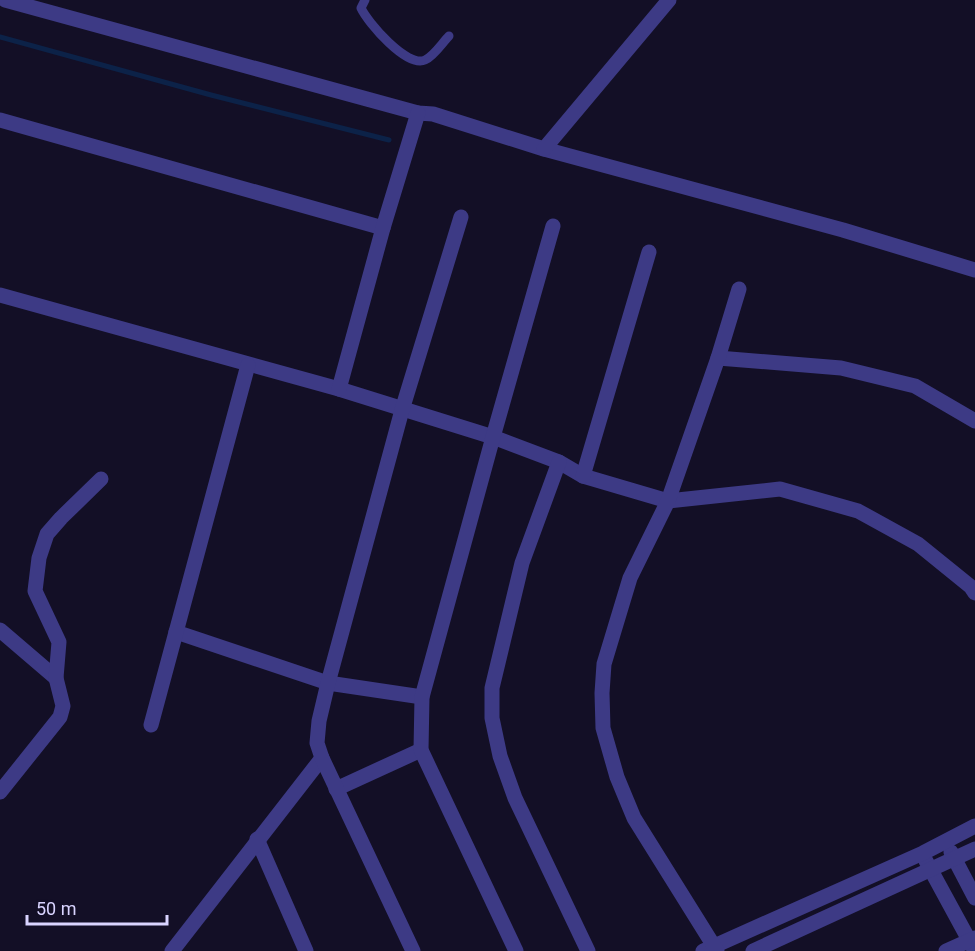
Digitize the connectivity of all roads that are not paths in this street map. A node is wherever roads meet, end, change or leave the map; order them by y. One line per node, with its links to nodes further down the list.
1 (5, 0): 5 (street)
2 (365, 0): 4 (lane)
3 (669, 0): 7 (street)
4 (449, 36)
5 (418, 113): 7 (street); 10 (street)
6 (0, 120): 10 (street)
7 (544, 149): 12 (street)
8 (461, 217): 18 (street)
9 (553, 226): 20 (street)
10 (383, 228): 17 (street)
11 (649, 252): 22 (street)
12 (975, 270)
13 (739, 289): 15 (street)
14 (0, 295): 16 (street)
15 (718, 358): 19 (street); 24 (street)
16 (248, 365): 17 (street); 27 (street)
17 (339, 389): 18 (street)
18 (402, 410): 20 (street); 29 (street)
19 (975, 421)
20 (493, 436): 21 (street); 30 (street)
21 (559, 462): 22 (street); 50 (street)
22 (583, 476): 24 (street)
23 (101, 479): 28 (street)
24 (668, 501): 25 (street); 45 (street)
25 (975, 593)
26 (0, 630): 28 (street)
27 (176, 632): 29 (street); 31 (street)
28 (56, 678): 35 (street)
29 (328, 683): 30 (street); 33 (street)
30 (422, 697): 32 (street)
31 (151, 725)
32 (422, 750): 34 (street); 49 (street)
33 (322, 758): 34 (street); 37 (street)
34 (336, 789): 48 (street)
35 (0, 792)
36 (975, 826): 38 (street)
37 (257, 839): 46 (street); 47 (street)
38 (945, 842): 40 (street); 41 (street)
39 (975, 849): 41 (street)
40 (922, 853): 42 (street); 45 (street)
41 (955, 859): 42 (street); 43 (street)
42 (929, 868): 44 (street); 51 (street)
43 (975, 898)
44 (973, 943): 52 (street)
45 (711, 949)
46 (172, 951)
47 (306, 951)
48 (413, 951)
49 (516, 951)
50 (588, 951)
51 (753, 951)
52 (946, 951)

